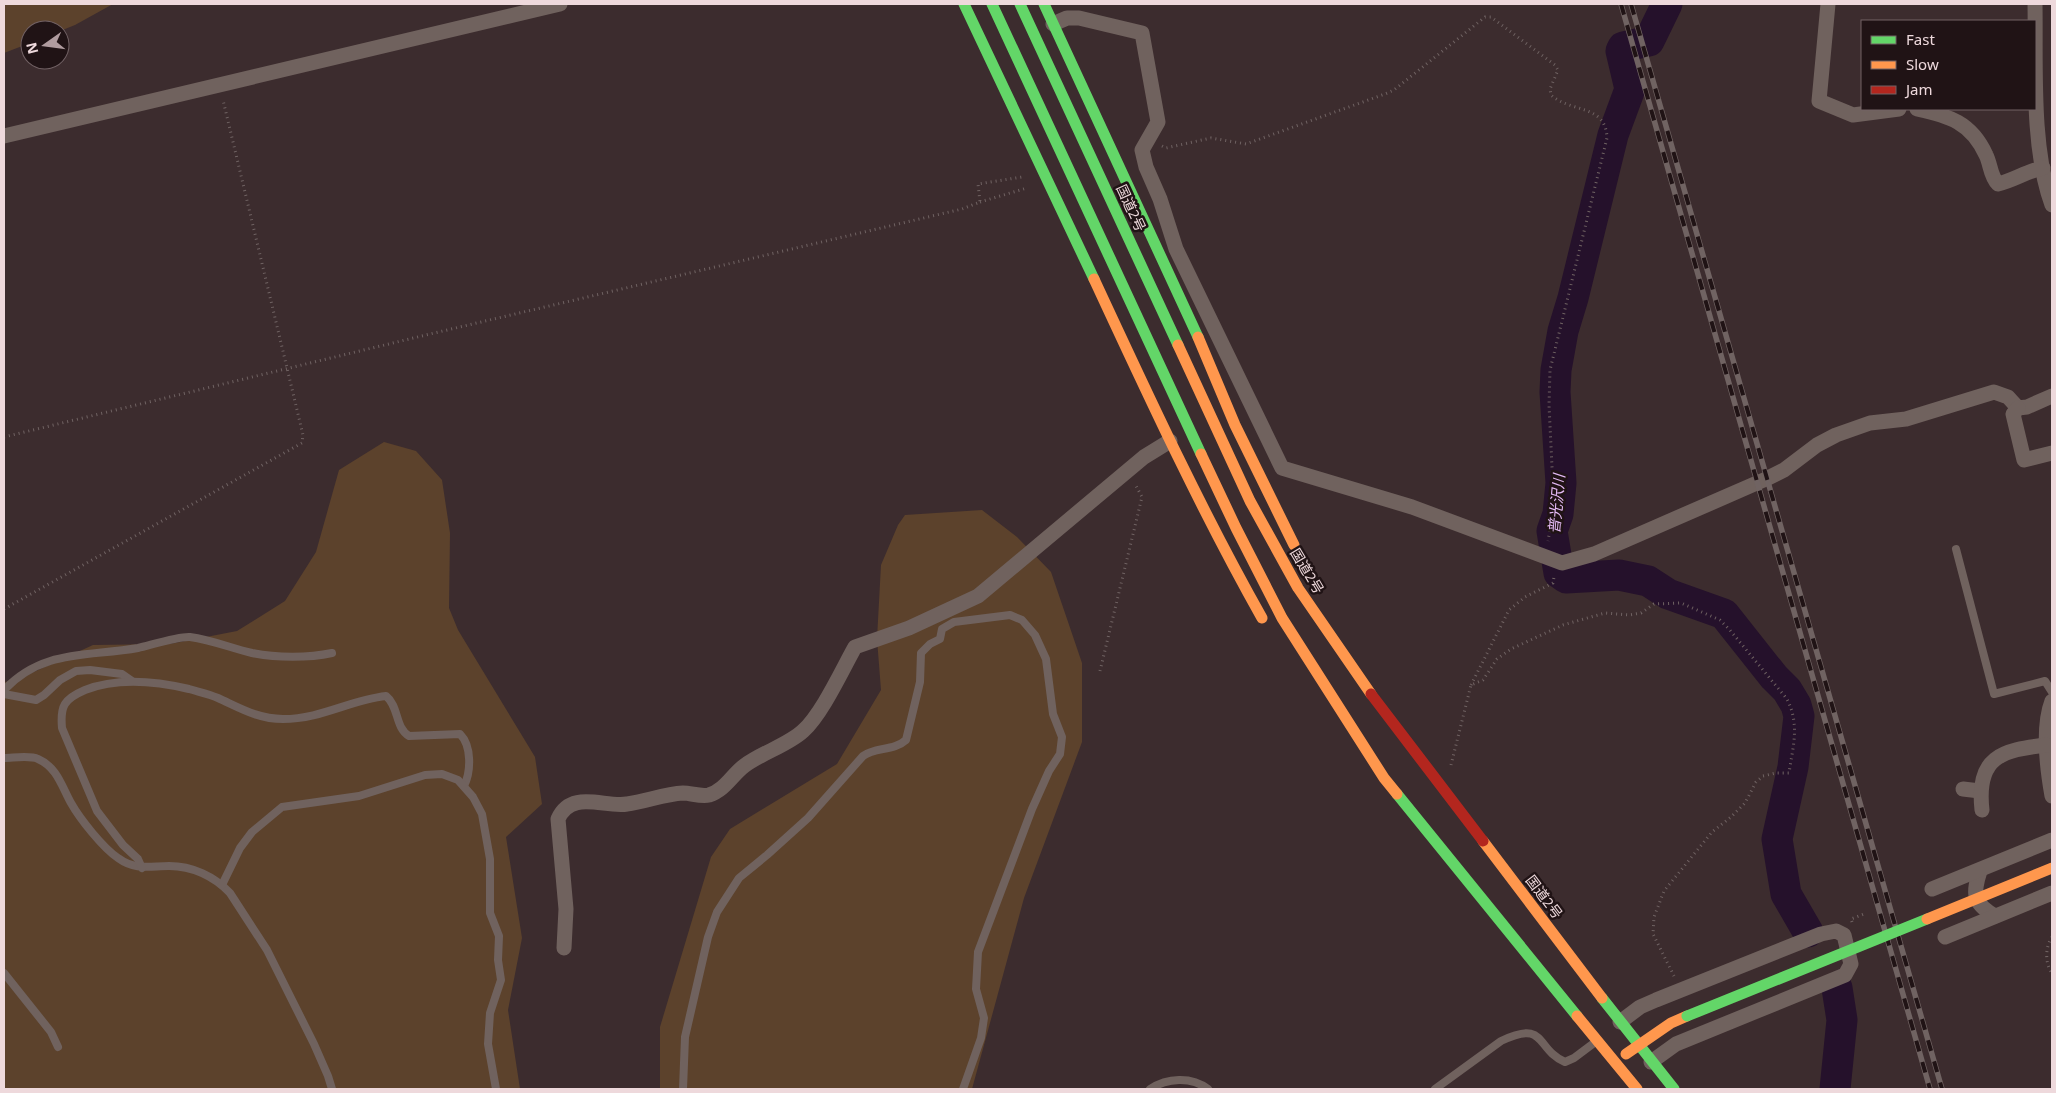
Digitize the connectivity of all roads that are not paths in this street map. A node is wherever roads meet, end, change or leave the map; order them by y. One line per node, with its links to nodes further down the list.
1 (560, 4): 13 (street)
2 (964, 4): 21 (main road)
3 (992, 4): 36 (main road)
4 (1020, 4): 31 (main road, 国道2号)
5 (1044, 4): 9 (main road)
6 (1828, 4): 11 (street)
7 (2034, 4): 8 (street)
8 (2035, 20)
9 (1053, 24): 17 (street); 18 (main road)
10 (2036, 62): 14 (street)
11 (1890, 110)
12 (1922, 110): 15 (street)
13 (4, 136)
14 (2047, 151): 15 (street)
15 (2043, 168): 16 (street)
16 (2052, 205)
17 (1208, 313): 18 (street); 20 (street)
18 (1191, 321): 24 (main road)
19 (2052, 396): 20 (street)
20 (2018, 408): 22 (street)
21 (1170, 441): 26 (main road); 51 (street)
22 (2052, 453)
23 (1956, 549): 30 (lane)
24 (1298, 554)
25 (1330, 614): 31 (main road)
26 (1266, 625)
27 (332, 653): 29 (lane)
28 (132, 681): 29 (lane); 37 (lane); 43 (lane)
29 (4, 692)
30 (2052, 692)
31 (1374, 699): 53 (main road, 国道2号)
32 (1321, 701): 36 (main road)
33 (2052, 701): 34 (street)
34 (2047, 745): 39 (street); 40 (street)
35 (4, 758): 43 (lane)
36 (1384, 778): 54 (main road)
37 (464, 786): 46 (lane); 60 (lane)
38 (1963, 789): 39 (street)
39 (1980, 791): 41 (street)
40 (2052, 796)
41 (1982, 810)
42 (2052, 840): 45 (street)
43 (142, 868): 46 (lane)
44 (2052, 868): 55 (main road, bridge)
45 (1980, 870): 47 (street); 49 (street)
46 (222, 885): 59 (lane)
47 (1932, 889)
48 (2052, 893): 49 (street)
49 (1995, 916): 50 (street)
50 (1945, 938)
51 (564, 948)
52 (4, 973): 56 (lane)
53 (1620, 1022): 55 (main road, 国道2号); 58 (street)
54 (1598, 1040): 57 (main road); 65 (lane)
55 (1638, 1045): 57 (main road); 58 (main road, 国道2号)
56 (58, 1047)
57 (1615, 1062): 66 (main road)
58 (1651, 1062): 67 (main road, 国道2号)
59 (332, 1089)
60 (496, 1089)
61 (683, 1089): 62 (lane)
62 (963, 1089)
63 (1150, 1089): 64 (lane)
64 (1208, 1089)
65 (1435, 1089)
66 (1637, 1089)
67 (1674, 1089)

